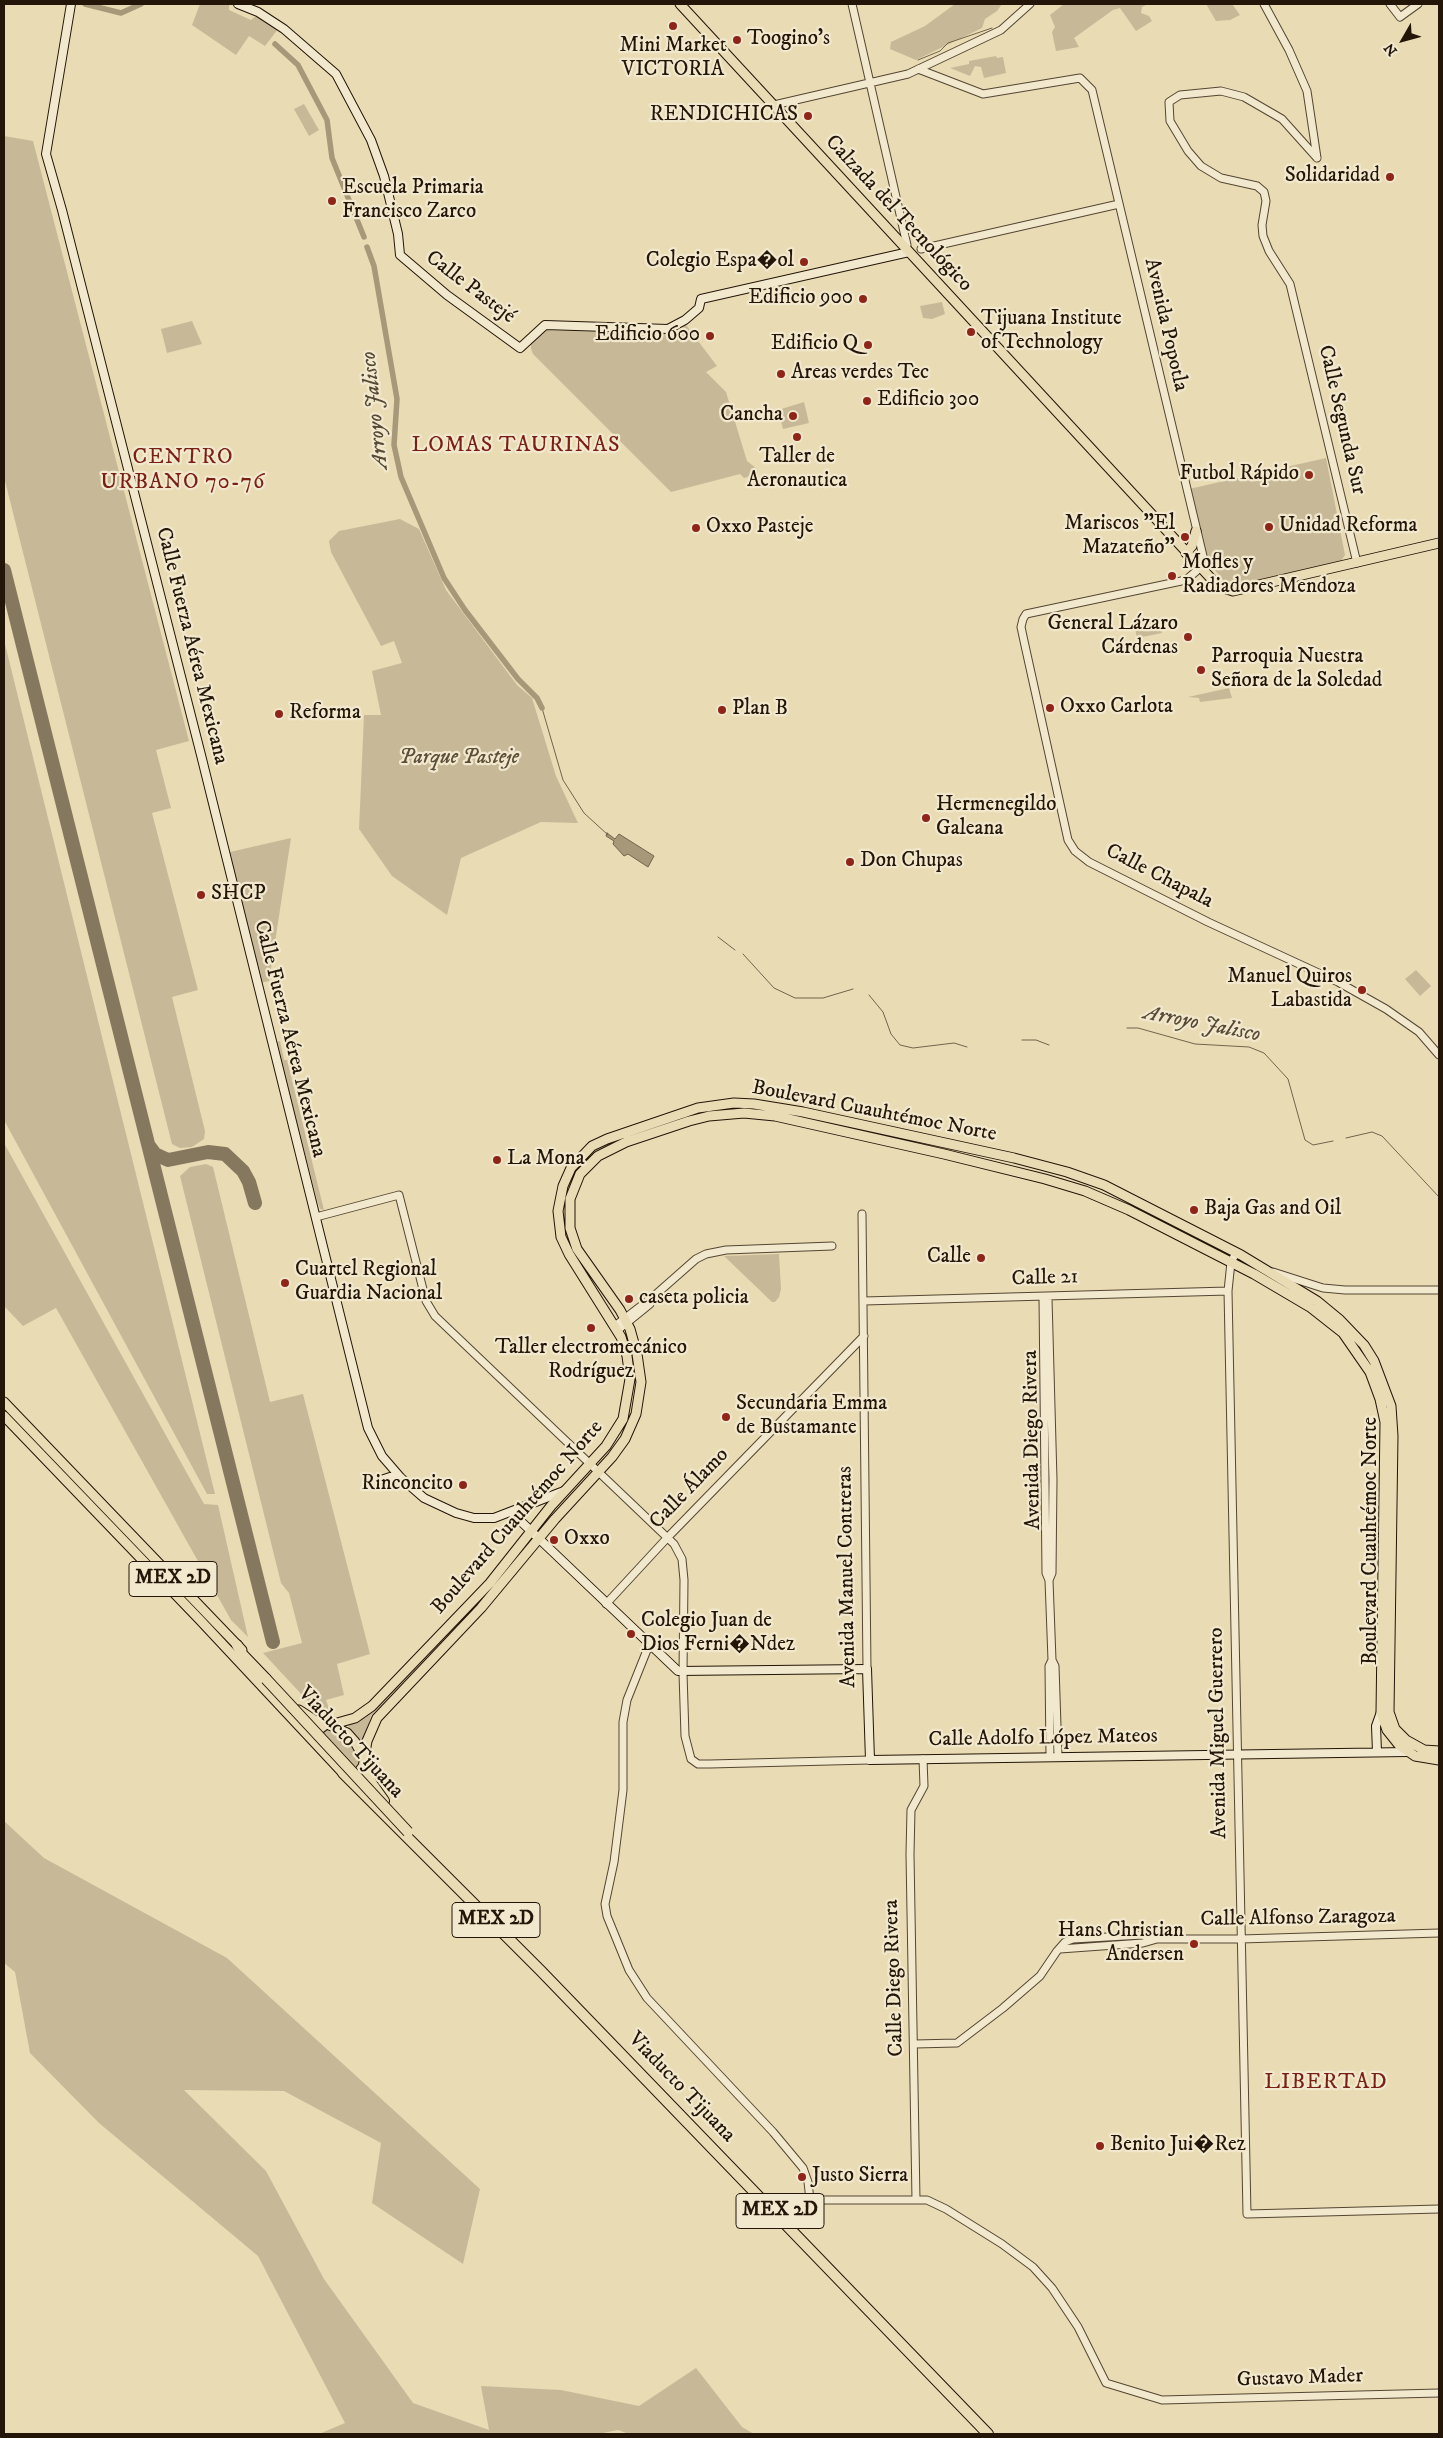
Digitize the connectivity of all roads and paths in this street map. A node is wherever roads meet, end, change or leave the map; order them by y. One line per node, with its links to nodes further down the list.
1 (71, 4): 22 (main road, Calle Fuerza Aérea Mexicana)
2 (238, 4): 13 (main road, Calle Pastejé)
3 (680, 4): 11 (main road, Calzada del Tecnológico)
4 (852, 4): 10 (street)
5 (1030, 4): 9 (street)
6 (1264, 4): 18 (street, Calle Segunda Sur)
7 (1390, 4): 8 (street)
8 (1418, 4)
9 (918, 69): 10 (street); 12 (street, Avenida Popotla)
10 (871, 84): 11 (street); 13 (street)
11 (774, 105): 13 (main road, Calzada del Tecnológico)
12 (1119, 204): 14 (street); 15 (street, Avenida Popotla)
13 (908, 248): 17 (main road, Calzada del Tecnológico)
14 (921, 249)
15 (1196, 532): 17 (main road); 19 (street, Avenida Popotla)
16 (1439, 543): 18 (main road)
17 (1186, 553): 19 (main road, Calzada del Tecnológico)
18 (1357, 563): 19 (main road, Calzada del Tecnológico)
19 (1200, 568): 20 (street, Calle Chapala)
20 (1439, 1054)
21 (862, 1214): 31 (street, Avenida Manuel Contreras)
22 (316, 1218): 39 (street); 41 (main road, Calle Fuerza Aérea Mexicana)
23 (832, 1246): 29 (street)
24 (1236, 1252): 25 (street, Avenida Miguel Guerrero); 26 (main road, Boulevard Cuauhtémoc Norte); 33 (main road, Boulevard Cuauhtémoc Norte)
25 (1231, 1262): 28 (street, Avenida Miguel Guerrero); 32 (main road, Boulevard Cuauhtémoc Norte); 53 (main road, Boulevard Cuauhtémoc Norte)
26 (1269, 1271): 27 (street); 56 (main road, Boulevard Cuauhtémoc Norte)
27 (1439, 1290)
28 (1228, 1292): 30 (street, Calle 21); 59 (street, Avenida Miguel Guerrero)
29 (654, 1296): 32 (street); 32 (street)
30 (1046, 1298): 31 (street, Calle 21); 60 (street, Avenida Diego Rivera)
31 (864, 1301): 34 (street, Avenida Manuel Contreras)
32 (626, 1320): 33 (street); 40 (main road, Boulevard Cuauhtémoc Norte)
33 (617, 1328): 39 (main road, Boulevard Cuauhtémoc Norte)
34 (864, 1336): 46 (street, Calle Álamo); 51 (street, Avenida Manuel Contreras)
35 (4, 1396): 38 (main road)
36 (4, 1402): 38 (main road, MEX 2D)
37 (4, 1416): 55 (main road, MEX 2D)
38 (22, 1422): 49 (main road, MEX 2D)
39 (590, 1464): 40 (street); 43 (main road, Boulevard Cuauhtémoc Norte)
40 (599, 1472): 46 (street); 47 (main road, Boulevard Cuauhtémoc Norte)
41 (400, 1478): 42 (main road); 44 (main road, Calle Fuerza Aérea Mexicana)
42 (381, 1480)
43 (564, 1491): 44 (main road, Calle Fuerza Aérea Mexicana); 45 (main road, Boulevard Cuauhtémoc Norte)
44 (512, 1512): 45 (main road)
45 (531, 1531): 47 (main road); 54 (main road, Boulevard Cuauhtémoc Norte)
46 (668, 1537): 48 (street, Calle Álamo); 52 (street)
47 (539, 1538): 48 (main road); 64 (main road, Boulevard Cuauhtémoc Norte)
48 (606, 1604): 50 (main road)
49 (236, 1645): 54 (main road, MEX 2D); 66 (highway, Viaducto Tijuana, bridge)
50 (649, 1645): 52 (main road); 71 (street)
51 (867, 1670): 52 (main road); 62 (main road, Avenida Manuel Contreras)
52 (683, 1673): 62 (street, Calle Adolfo López Mateos)
53 (1381, 1712): 57 (main road); 58 (main road, Boulevard Cuauhtémoc Norte)
54 (328, 1725): 55 (main road); 64 (main road, MEX 2D)
55 (314, 1743): 65 (main road, MEX 2D)
56 (1439, 1751)
57 (1377, 1752): 58 (main road, Calle Adolfo López Mateos); 59 (main road, Calle Adolfo López Mateos)
58 (1407, 1752): 63 (main road)
59 (1237, 1753): 60 (main road, Calle Adolfo López Mateos); 68 (street, Avenida Miguel Guerrero)
60 (1054, 1756): 61 (main road, Calle Adolfo López Mateos)
61 (923, 1759): 62 (main road, Calle Adolfo López Mateos); 70 (street, Calle Diego Rivera)
62 (870, 1760)
63 (1439, 1760)
64 (364, 1761): 65 (main road); 66 (highway, MEX 2D)
65 (343, 1774): 69 (highway, Viaducto Tijuana / MEX 2D)
66 (427, 1852): 69 (highway, Viaducto Tijuana / MEX 2D)
67 (1439, 1933): 68 (street, Calle Alfonso Zaragoza)
68 (1241, 1939): 70 (street, Calle Alfonso Zaragoza); 72 (street, Avenida Miguel Guerrero)
69 (563, 1990): 74 (highway, Viaducto Tijuana / MEX 2D); 75 (highway, Viaducto Tijuana / MEX 2D)
70 (915, 2044): 71 (street, Calle Diego Rivera)
71 (916, 2200): 73 (street, Gustavo Mader)
72 (1439, 2209)
73 (1439, 2393)
74 (988, 2434)
75 (994, 2434)

